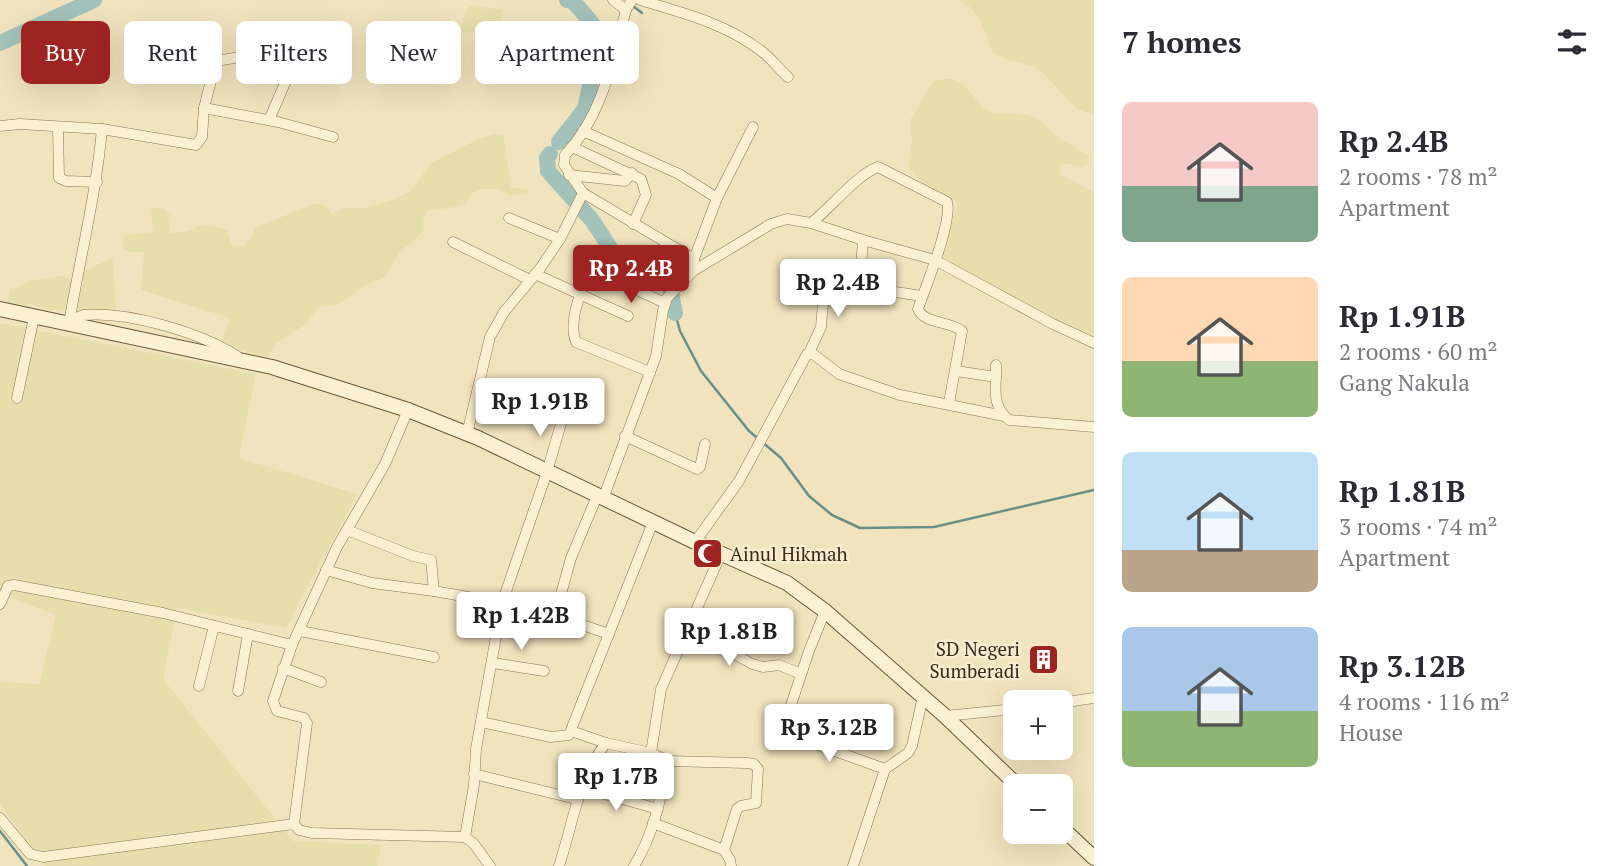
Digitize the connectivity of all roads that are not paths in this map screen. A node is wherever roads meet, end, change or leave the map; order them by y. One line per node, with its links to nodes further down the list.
1 (613, 0): 3 (street)
2 (640, 0): 5 (street)
3 (629, 5): 13 (street)
4 (236, 58): 7 (street)
5 (788, 77)
6 (285, 84): 8 (street)
7 (204, 108): 8 (street); 12 (street)
8 (269, 120): 14 (street)
9 (0, 126): 10 (street)
10 (58, 127): 12 (street); 18 (street)
11 (754, 127): 19 (street)
12 (102, 129): 18 (street)
13 (583, 131): 15 (street); 19 (street)
14 (333, 137)
15 (572, 147): 16 (street); 17 (street)
16 (632, 173): 17 (street); 23 (street)
17 (569, 176): 20 (street)
18 (97, 182): 39 (street)
19 (717, 198): 27 (street)
20 (580, 199): 23 (street); 24 (street)
21 (509, 218): 24 (street)
22 (811, 223): 25 (street); 28 (street); 29 (street)
23 (633, 224): 27 (street)
24 (560, 239): 30 (street)
25 (863, 240): 28 (street); 34 (street)
26 (453, 242): 30 (street)
27 (694, 259): 29 (street)
28 (935, 260): 34 (street); 40 (street)
29 (693, 271): 35 (street)
30 (533, 277): 33 (street); 52 (street)
31 (611, 278): 35 (street)
32 (824, 292): 41 (street)
33 (580, 295): 37 (street); 44 (street)
34 (922, 296): 43 (street)
35 (665, 303): 44 (street)
36 (0, 309): 38 (main road)
37 (628, 316)
38 (34, 317): 39 (main road); 46 (street)
39 (71, 324): 48 (main road)
40 (1094, 343)
41 (810, 351): 47 (street); 59 (street)
42 (996, 365): 45 (street)
43 (956, 371): 45 (street); 47 (street)
44 (650, 372): 53 (street)
45 (996, 377): 50 (street)
46 (17, 398)
47 (949, 404): 50 (street)
48 (408, 410): 52 (main road); 58 (street)
49 (564, 413): 55 (street)
50 (1003, 416): 51 (street)
51 (1094, 427)
52 (467, 433): 55 (main road)
53 (625, 436): 54 (street); 56 (street)
54 (705, 444)
55 (547, 472): 56 (main road); 63 (street)
56 (600, 498): 57 (main road); 70 (street)
57 (653, 522): 59 (main road); 70 (street)
58 (347, 530): 61 (street); 62 (street)
59 (695, 542): 60 (main road)
60 (721, 554): 65 (main road); 67 (street)
61 (326, 570): 62 (street); 68 (street)
62 (434, 591): 63 (street)
63 (502, 603): 73 (street)
64 (0, 604): 66 (street)
65 (825, 611): 76 (street); 80 (main road)
66 (214, 626): 69 (street); 78 (street)
67 (687, 627): 76 (street); 88 (street)
68 (300, 631): 71 (street); 72 (street)
69 (248, 634): 71 (street); 79 (street)
70 (610, 634): 86 (street)
71 (292, 645): 74 (street)
72 (434, 657)
73 (493, 663): 75 (street); 85 (street)
74 (283, 668): 77 (street); 98 (street)
75 (544, 671)
76 (801, 674): 90 (street)
77 (321, 682)
78 (200, 686)
79 (238, 691)
80 (923, 696): 84 (main road); 90 (street)
81 (1094, 698): 82 (street)
82 (1073, 701)
83 (1003, 710): 84 (street)
84 (945, 716): 92 (main road)
85 (481, 722): 86 (street); 91 (street)
86 (571, 731): 87 (street)
87 (606, 743): 88 (street); 93 (street)
88 (651, 753): 89 (street)
89 (668, 761): 95 (street); 101 (street)
90 (886, 769): 107 (street)
91 (474, 774): 94 (street); 99 (street)
92 (1005, 774)
93 (583, 788): 94 (street); 95 (street)
94 (576, 799): 104 (street)
95 (658, 809): 97 (street)
96 (0, 818): 98 (street)
97 (653, 823): 101 (street); 105 (street)
98 (294, 824): 99 (street)
99 (465, 837): 103 (street)
100 (1073, 838): 102 (main road)
101 (724, 850): 106 (street)
102 (1094, 858)
103 (490, 866)
104 (559, 866)
105 (634, 866)
106 (731, 866)
107 (853, 866)

